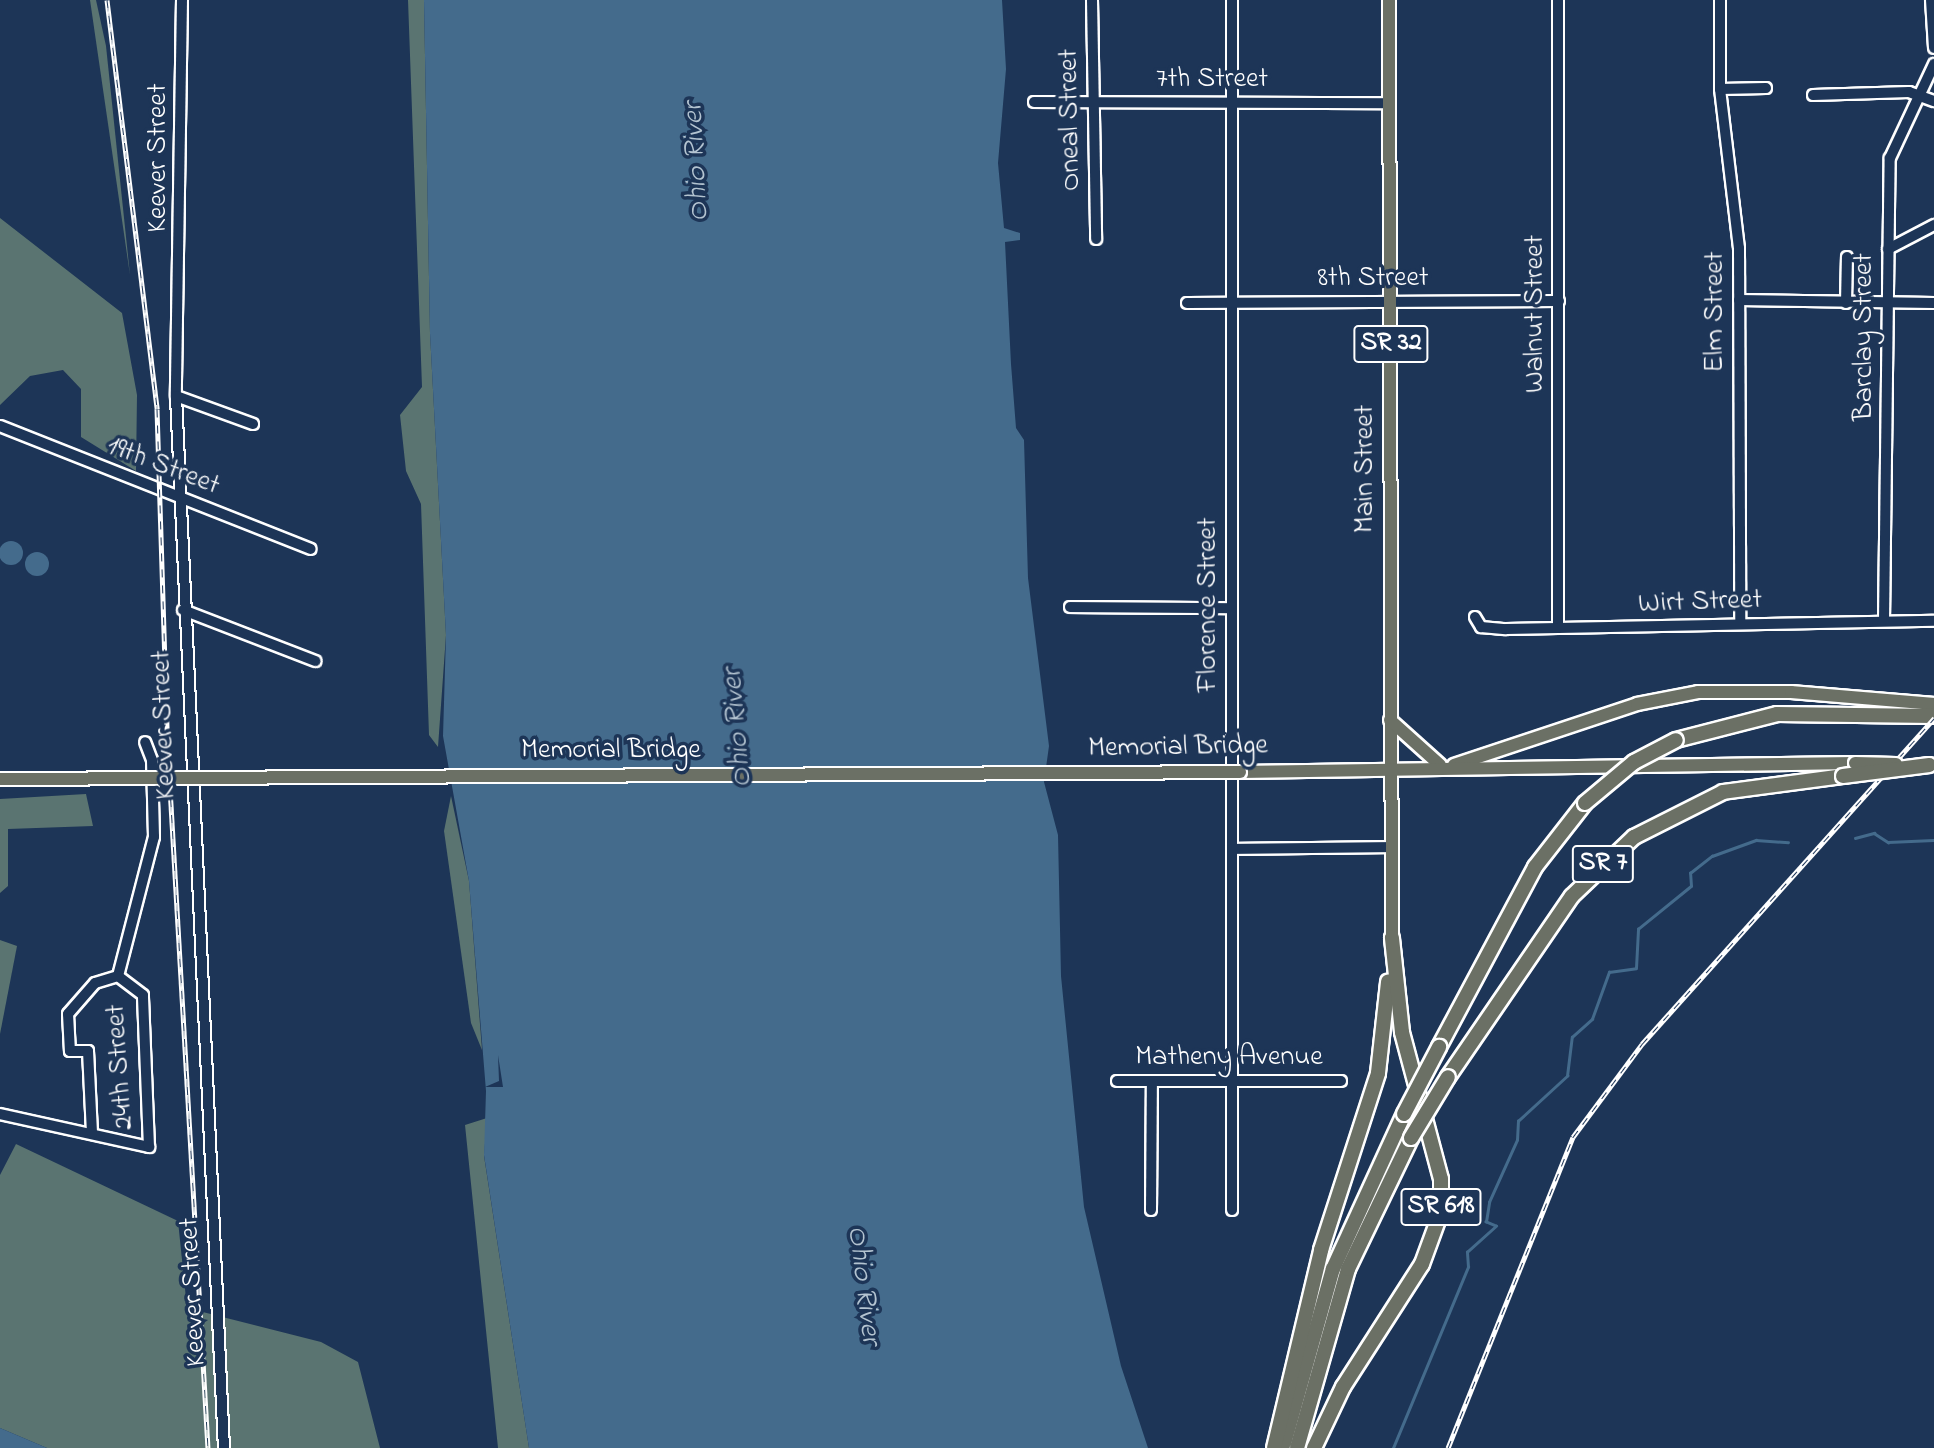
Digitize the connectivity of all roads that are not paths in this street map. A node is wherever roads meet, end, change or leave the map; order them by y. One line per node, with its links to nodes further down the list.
1 (182, 0): 31 (street, Keever Street)
2 (1092, 0): 16 (street, Oneal Street)
3 (1232, 0): 17 (street, Florence Street)
4 (1389, 0): 18 (main road, Main Street / SR 32)
5 (1558, 0): 25 (street, Walnut Street)
6 (1720, 0): 11 (street, Elm Street)
7 (1931, 0): 8 (street)
8 (1934, 48)
9 (1934, 64): 13 (street, Barclay Street)
10 (1766, 88): 11 (street)
11 (1720, 89): 23 (street, Elm Street)
12 (1813, 95): 13 (street)
13 (1918, 96): 14 (street); 21 (street, Barclay Street)
14 (1934, 101)
15 (1034, 102): 16 (street, 7th Street)
16 (1093, 102): 17 (street, 7th Street); 20 (street, Oneal Street)
17 (1232, 102): 18 (street, 7th Street); 26 (street, Florence Street)
18 (1389, 103): 24 (main road, Main Street / SR 32)
19 (1934, 225): 21 (street)
20 (1096, 239)
21 (1888, 249): 30 (street, Barclay Street)
22 (1847, 257): 28 (street)
23 (1739, 300): 28 (street); 42 (street, Elm Street)
24 (1391, 301): 25 (street, 8th Street); 26 (street, 8th Street); 47 (main road, Main Street / SR 32)
25 (1559, 301): 43 (street, Walnut Street)
26 (1233, 302): 27 (street, 8th Street); 37 (street, Florence Street)
27 (1187, 303)
28 (1846, 303): 30 (street)
29 (1934, 303): 30 (street)
30 (1888, 304): 40 (street, Barclay Street)
31 (176, 396): 32 (street); 34 (street, Keever Street)
32 (253, 424)
33 (0, 426): 34 (street, 19th Street)
34 (180, 498): 35 (street, 19th Street); 38 (street, Keever Street)
35 (310, 549)
36 (1070, 607): 37 (street)
37 (1232, 608): 55 (street, Florence Street)
38 (183, 610): 44 (street); 66 (street, Keever Street)
39 (1475, 617): 43 (street, Wirt Street)
40 (1884, 620): 41 (street, Wirt Street); 42 (street, Wirt Street)
41 (1934, 621)
42 (1740, 624): 43 (street, Wirt Street)
43 (1558, 628)
44 (315, 661)
45 (1934, 704): 50 (main road)
46 (1934, 716): 68 (highway, SR 7, bridge)
47 (1390, 720): 49 (main road); 52 (main road, Main Street / SR 32)
48 (145, 742): 57 (street)
49 (1440, 765): 50 (main road, Memorial Bridge); 52 (main road, Memorial Bridge)
50 (1454, 765): 51 (main road, bridge)
51 (1931, 765): 69 (highway, SR 7, bridge)
52 (1390, 768): 53 (main road, Memorial Bridge, bridge); 54 (main road, Main Street / SR 32)
53 (0, 779)
54 (1391, 847): 55 (street); 56 (main road, Main Street / SR 32)
55 (1232, 849): 60 (street, Florence Street)
56 (1392, 938): 67 (highway); 70 (highway, SR 618)
57 (118, 976): 63 (street, 24th Street); 63 (street, 24th Street)
58 (1117, 1081): 59 (street, Matheny Avenue)
59 (1152, 1081): 60 (street, Matheny Avenue); 64 (street)
60 (1231, 1081): 61 (street, Matheny Avenue); 65 (street, Florence Street)
61 (1341, 1081)
62 (0, 1114): 63 (street, 24th Street)
63 (92, 1134)
64 (1151, 1210)
65 (1232, 1210)
66 (224, 1448)
67 (1274, 1448)
68 (1283, 1448)
69 (1297, 1448)
70 (1314, 1448)

